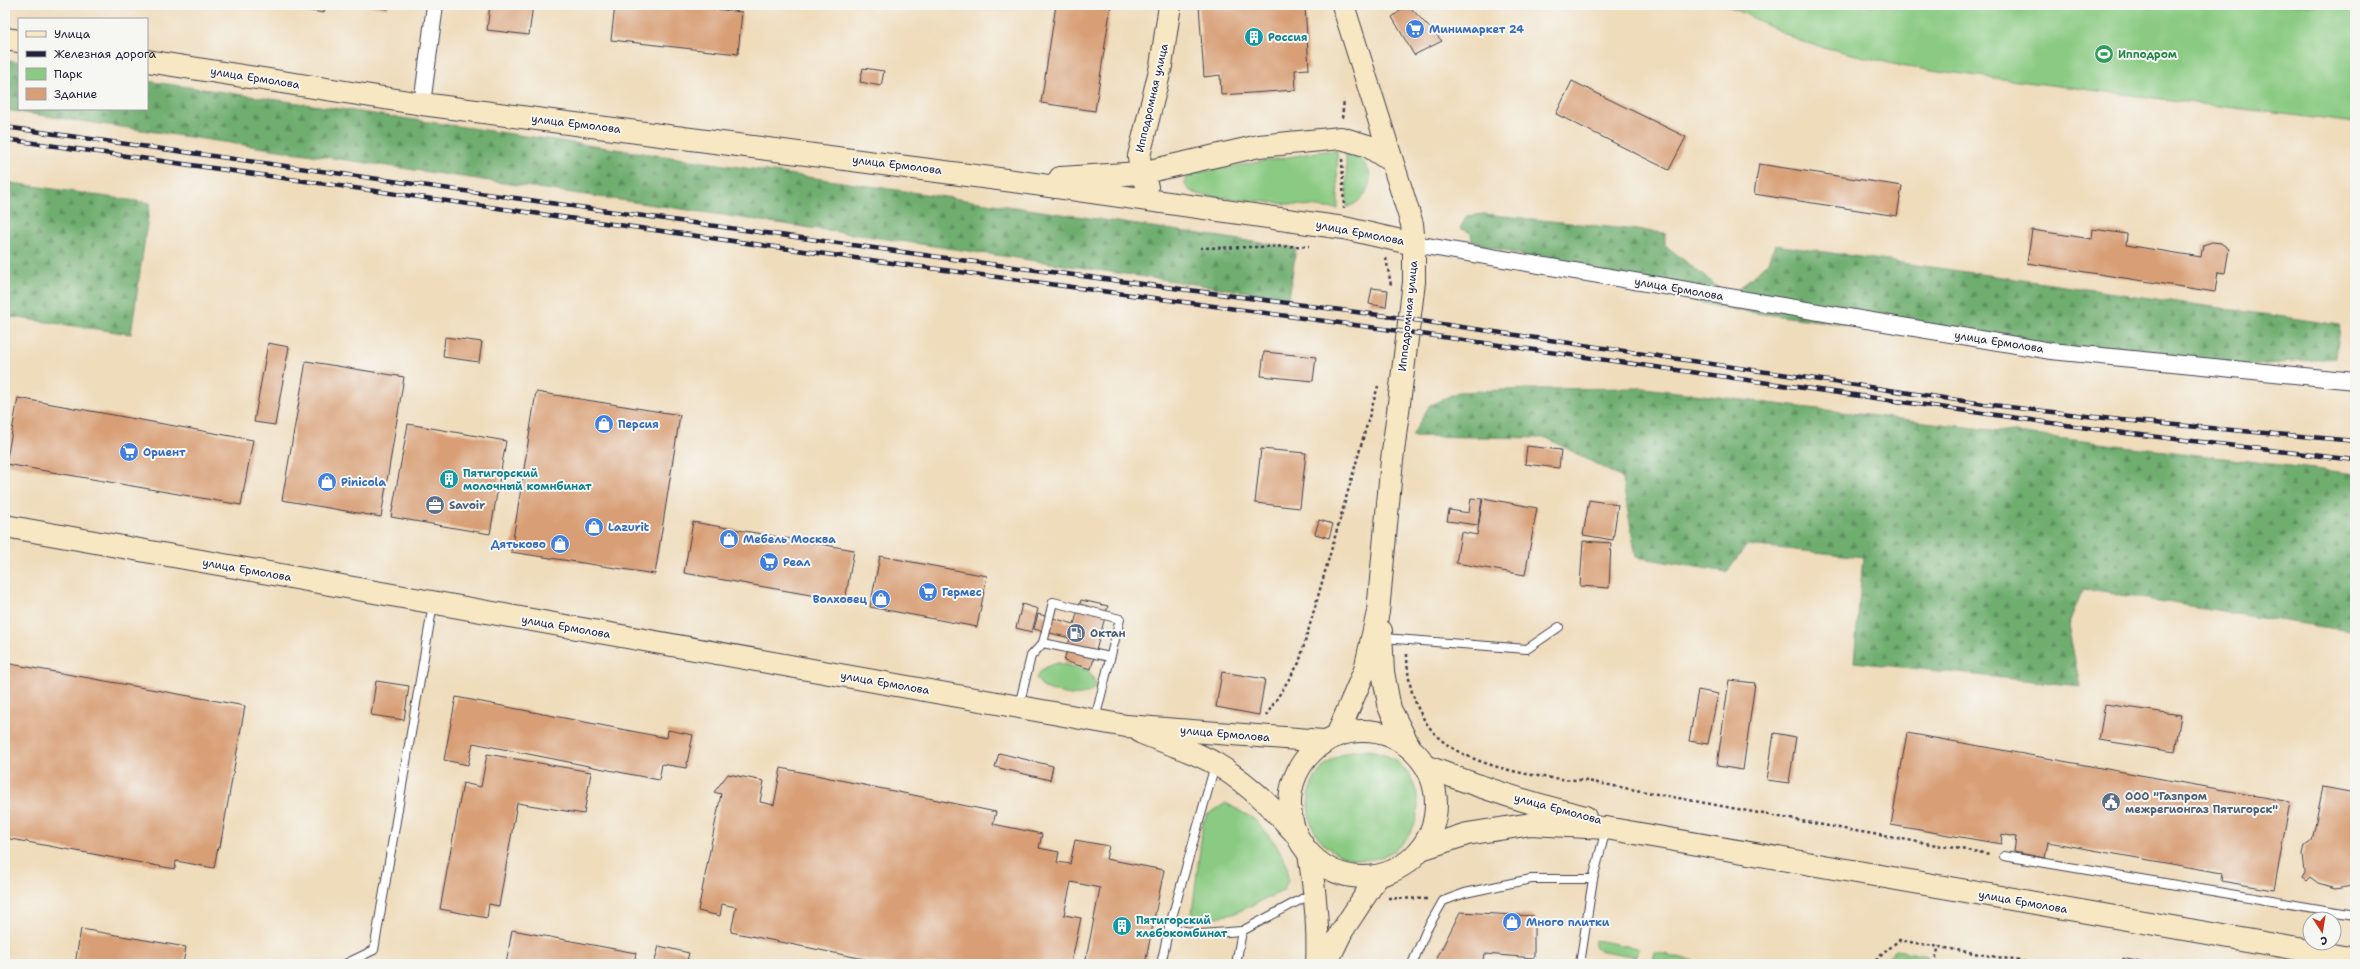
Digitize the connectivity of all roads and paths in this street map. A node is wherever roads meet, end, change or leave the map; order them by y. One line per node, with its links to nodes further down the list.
1 (435, 5): 8 (street)
2 (1170, 5): 11 (main road, Ипподромная улица)
3 (1343, 5): 10 (main road, Ипподромная улица)
4 (5, 39): 5 (main road)
5 (18, 41)
6 (148, 61): 8 (main road, улица Ермолова)
7 (1344, 100): 9 (path)
8 (422, 104): 12 (main road, улица Ермолова)
9 (1341, 138): 10 (main road, улица Ермолова); 11 (main road, улица Ермолова); 14 (path)
10 (1391, 161): 15 (main road, Ипподромная улица)
11 (1141, 173): 12 (main road, улица Ермолова); 13 (main road, Ипподромная улица)
12 (1006, 180): 13 (main road, улица Ермолова)
13 (1167, 204): 14 (main road, улица Ермолова)
14 (1344, 228): 15 (main road, улица Ермолова)
15 (1414, 244): 20 (street, улица Ермолова); 24 (main road, Ипподромная улица)
16 (1314, 246): 17 (path)
17 (1200, 248)
18 (1380, 253): 19 (path)
19 (1392, 289)
20 (2355, 381)
21 (1379, 382): 33 (path)
22 (5, 526): 23 (main road, улица Ермолова)
23 (434, 604): 30 (main road, улица Ермолова); 53 (lane)
24 (1378, 612): 26 (main road, Ипподромная улица); 34 (main road, Ипподромная улица)
25 (1559, 627): 27 (lane)
26 (1383, 638): 27 (lane); 35 (main road, Ипподромная улица)
27 (1406, 640): 43 (path)
28 (1043, 643): 29 (lane); 29 (lane); 30 (lane)
29 (1110, 656): 31 (lane)
30 (1019, 707): 31 (main road, улица Ермолова)
31 (1094, 720): 32 (main road, улица Ермолова)
32 (1126, 726): 33 (main road, улица Ермолова); 36 (main road, улица Ермолова)
33 (1254, 736): 34 (main road, улица Ермолова)
34 (1330, 737): 35 (main road, улица Ермолова); 39 (main road, улица Ермолова)
35 (1409, 746): 37 (main road, улица Ермолова)
36 (1215, 764): 39 (main road, улица Ермолова); 48 (lane)
37 (1428, 768): 40 (main road, улица Ермолова); 41 (main road, улица Ермолова)
38 (1606, 828): 40 (main road, улица Ермолова); 41 (main road, улица Ермолова); 45 (lane)
39 (1297, 836): 42 (main road, улица Ермолова)
40 (1691, 842): 52 (main road, улица Ермолова)
41 (1421, 849): 44 (main road, улица Ермолова)
42 (1309, 854): 44 (main road, улица Ермолова); 46 (main road)
43 (2004, 856): 47 (lane)
44 (1378, 876): 57 (main road)
45 (1593, 879): 58 (lane); 59 (lane)
46 (1316, 892): 49 (lane); 56 (main road)
47 (2355, 915)
48 (1169, 928): 49 (lane); 54 (lane)
49 (1242, 931): 55 (lane)
50 (1939, 946): 51 (path); 60 (path); 61 (path)
51 (2006, 958): 62 (path); 63 (path)
52 (2355, 959)
53 (345, 964)
54 (1162, 964)
55 (1236, 964)
56 (1317, 964)
57 (1326, 964)
58 (1412, 964)
59 (1580, 964)
60 (1871, 964)
61 (1934, 964)
62 (2004, 964)
63 (2038, 964)

